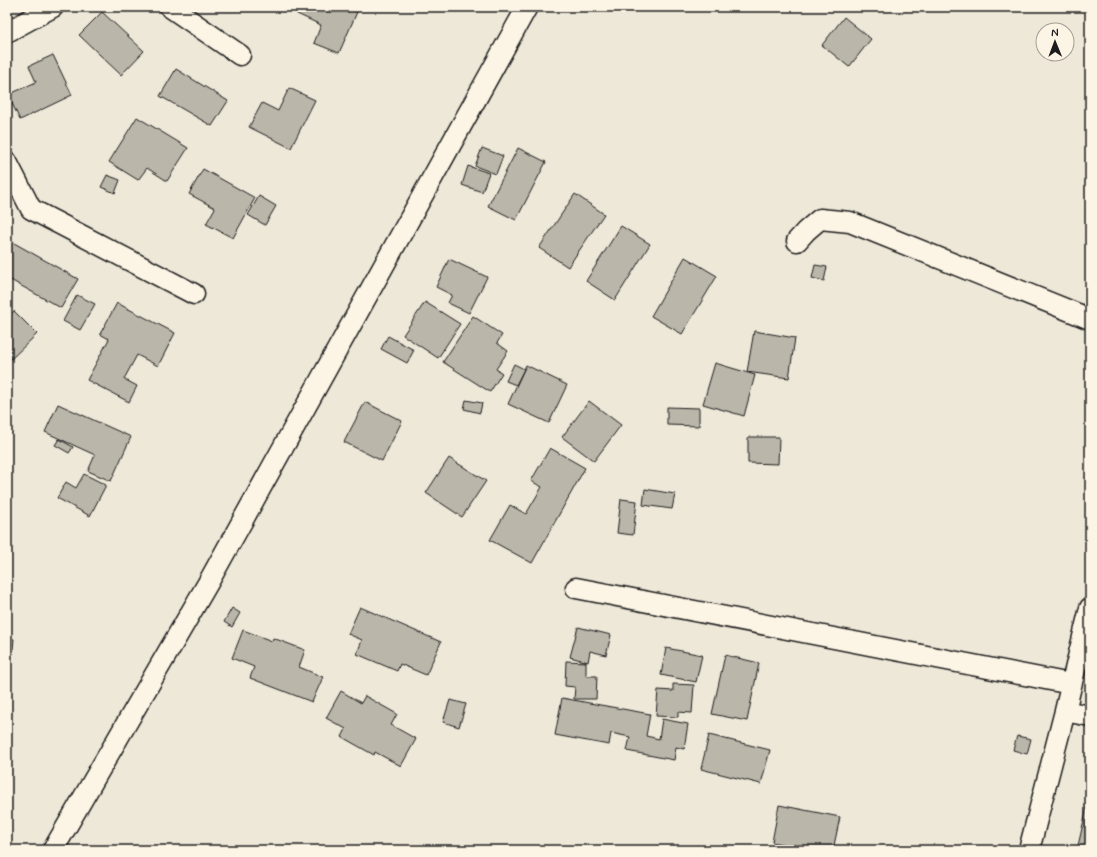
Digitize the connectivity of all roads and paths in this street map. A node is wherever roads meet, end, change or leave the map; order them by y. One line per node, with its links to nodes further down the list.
1 (52, 7): 4 (street)
2 (170, 7): 5 (street)
3 (527, 7): 15 (street)
4 (7, 32)
5 (240, 55)
6 (7, 162): 8 (street)
7 (797, 241): 9 (street)
8 (194, 294)
9 (1090, 319)
10 (576, 588): 12 (street)
11 (1090, 608): 12 (street)
12 (1071, 684): 13 (street)
13 (1065, 711): 14 (street); 16 (street)
14 (1090, 716)
15 (52, 850)
16 (1029, 850)

